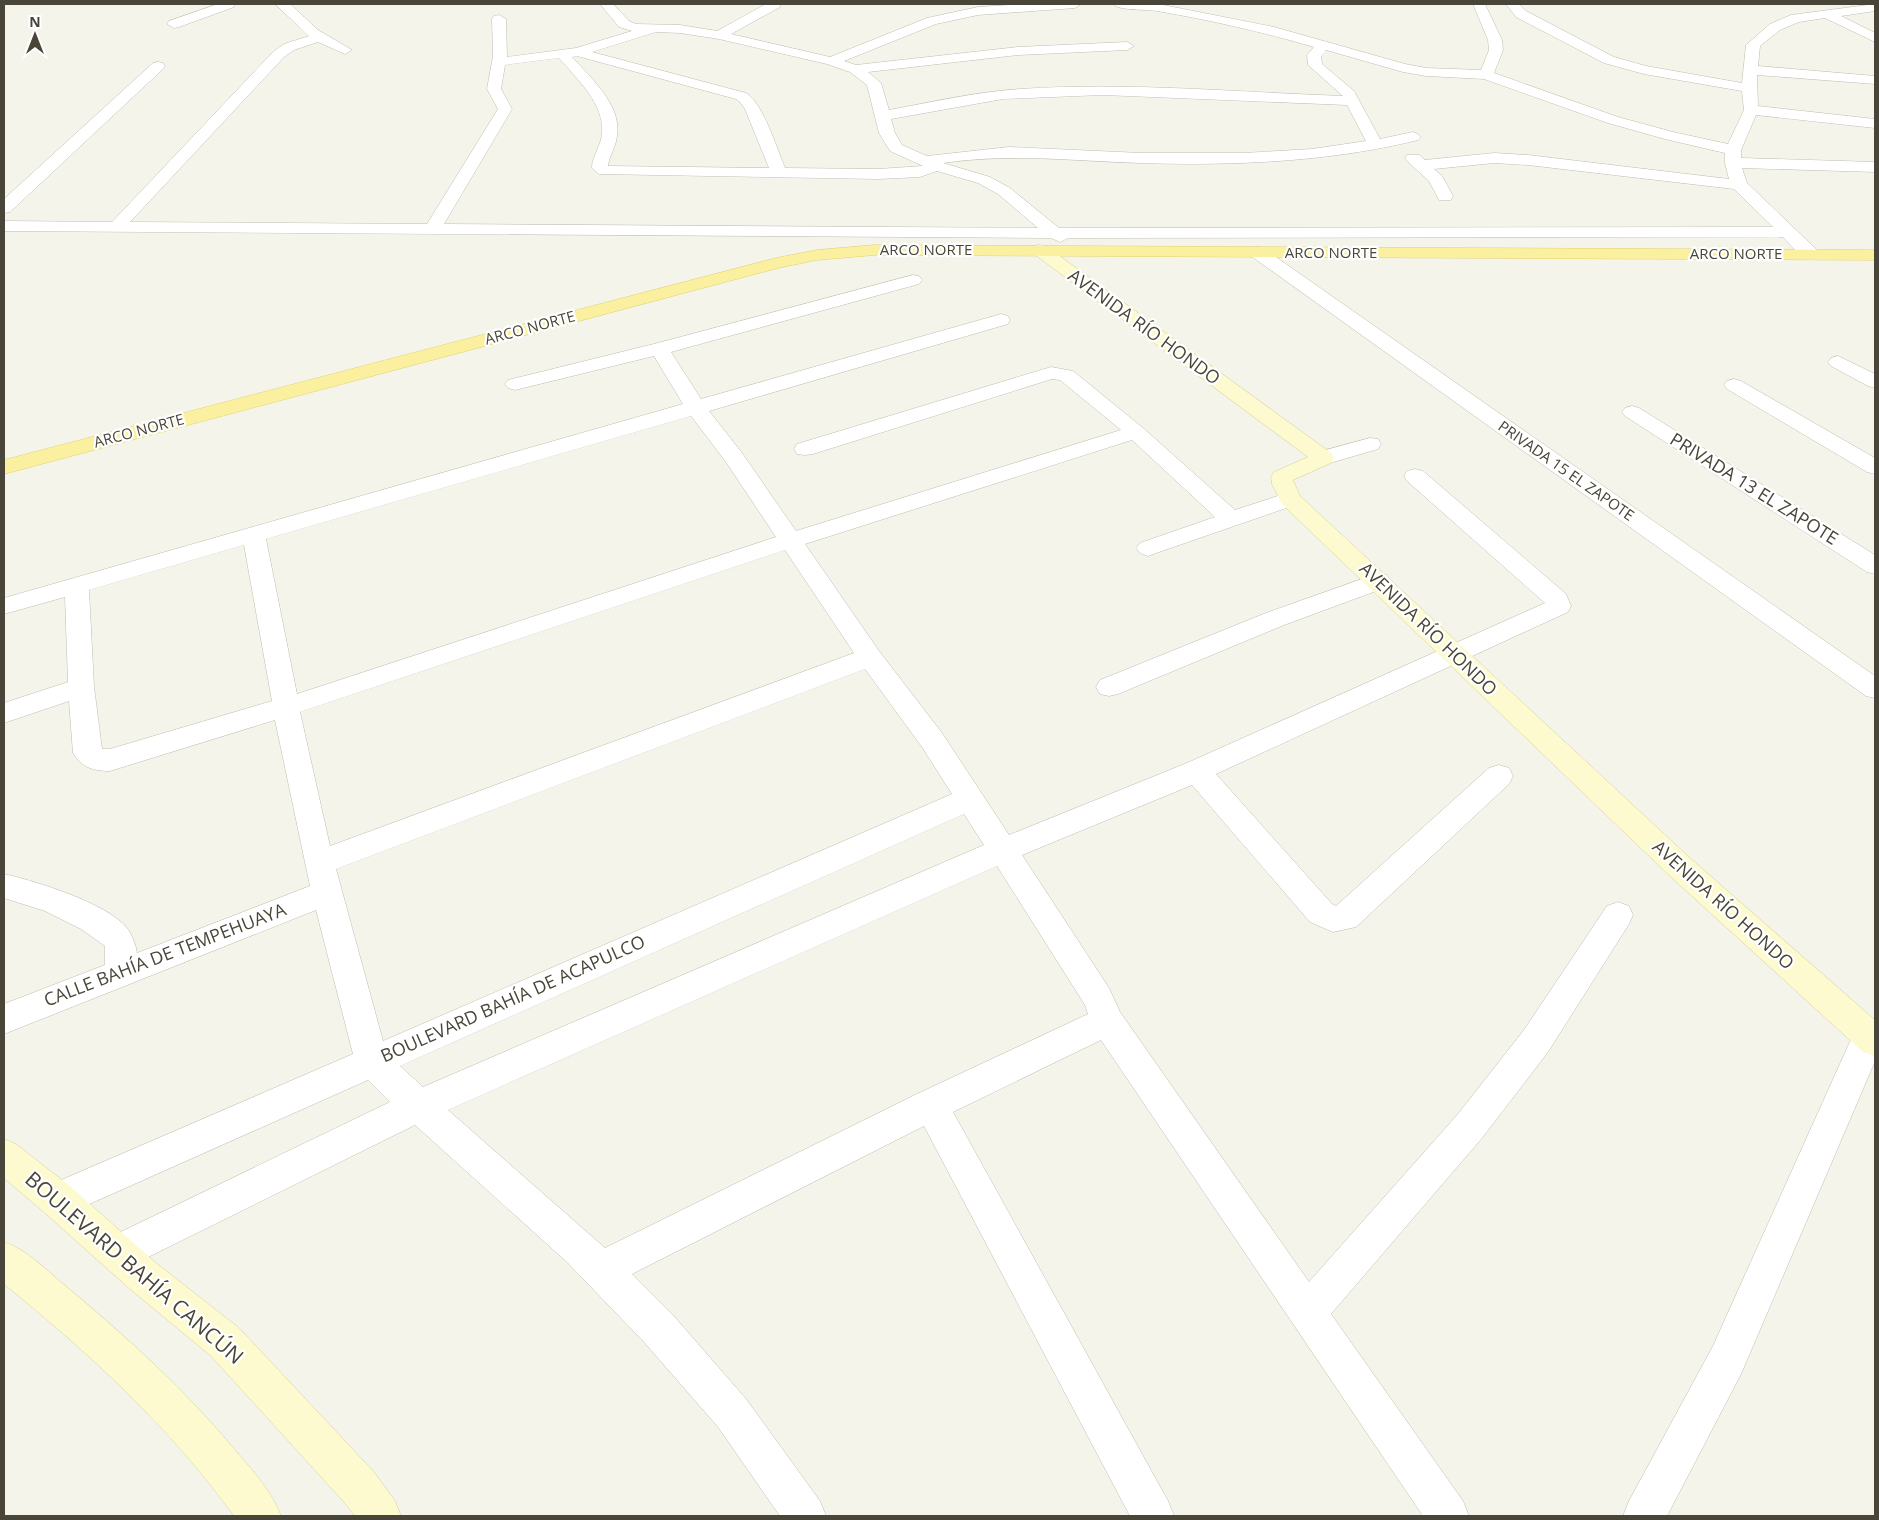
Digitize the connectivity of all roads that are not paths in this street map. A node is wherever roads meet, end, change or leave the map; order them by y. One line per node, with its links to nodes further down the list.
1 (229, 4): 15 (street)
2 (307, 4): 9 (street)
3 (606, 4): 16 (street)
4 (775, 4): 17 (street)
5 (1075, 4): 24 (street)
6 (1119, 4): 13 (street)
7 (1479, 4): 29 (street)
8 (1512, 4): 31 (street)
9 (285, 6): 18 (street)
10 (1875, 7): 12 (street)
11 (1223, 9): 13 (street)
12 (1827, 14): 19 (street); 28 (street)
13 (1210, 18): 20 (street)
14 (499, 19): 25 (street)
15 (174, 24)
16 (655, 28): 17 (street); 23 (street)
17 (719, 35): 24 (street)
18 (319, 37): 22 (street); 48 (street)
19 (1875, 38)
20 (1324, 45): 29 (street); 32 (street)
21 (1127, 46): 27 (street)
22 (345, 50)
23 (570, 54): 25 (street); 43 (street); 43 (street)
24 (831, 61): 27 (street)
25 (498, 62): 49 (street)
26 (158, 66): 46 (street)
27 (855, 69): 34 (street)
28 (1751, 70): 30 (street); 31 (street)
29 (1486, 75): 39 (street)
30 (1875, 80)
31 (1750, 88): 33 (street)
32 (1353, 101): 34 (street); 38 (street)
33 (1752, 110): 35 (street); 39 (street)
34 (882, 116): 40 (street)
35 (1875, 124)
36 (1413, 137): 37 (street)
37 (1392, 142): 38 (street); 41 (street)
38 (1376, 146): 40 (street)
39 (1733, 156): 42 (street); 44 (street)
40 (931, 164): 43 (street); 51 (street)
41 (1422, 165): 44 (street); 45 (street)
42 (1875, 167)
43 (779, 173)
44 (1739, 185): 50 (street)
45 (1445, 196)
46 (4, 208)
47 (4, 226): 48 (street)
48 (116, 227): 49 (street)
49 (432, 230): 51 (street)
50 (1786, 232): 51 (street); 53 (street)
51 (1048, 242): 52 (main road, ARCO NORTE); 67 (main road, AVENIDA RÍO HONDO); 68 (main road, ARCO NORTE)
52 (1258, 252): 53 (main road, ARCO NORTE); 84 (street, PRIVADA 15 EL ZAPOTE)
53 (1812, 254): 54 (main road, ARCO NORTE)
54 (1875, 255)
55 (914, 280): 57 (street)
56 (1001, 320): 62 (street)
57 (659, 349): 60 (street); 62 (street)
58 (1838, 362): 59 (street)
59 (1875, 382)
60 (515, 384)
61 (1734, 385): 69 (street)
62 (696, 408): 73 (street); 74 (street)
63 (1632, 412): 76 (street, PRIVADA 13 EL ZAPOTE)
64 (1136, 432): 66 (street); 72 (street); 74 (street)
65 (1370, 444): 67 (street)
66 (805, 449)
67 (1323, 458): 71 (main road, AVENIDA RÍO HONDO)
68 (4, 467)
69 (1875, 467)
70 (1416, 476): 80 (street)
71 (1290, 499): 72 (street); 77 (main road, AVENIDA RÍO HONDO)
72 (1231, 519): 75 (street)
73 (254, 535): 78 (street); 85 (street)
74 (790, 540): 81 (street); 85 (street)
75 (1148, 548)
76 (1875, 566)
77 (1379, 581): 80 (main road, AVENIDA RÍO HONDO); 83 (street)
78 (77, 584): 79 (street); 82 (street)
79 (4, 606)
80 (1454, 655): 87 (street); 97 (main road, AVENIDA RÍO HONDO)
81 (870, 657): 89 (street); 91 (street, CALLE BAHÍA DE TEMPEHUAYA)
82 (82, 687): 85 (street); 86 (street)
83 (1109, 687)
84 (1875, 688)
85 (286, 707): 91 (street)
86 (4, 713)
87 (1197, 772): 88 (street); 90 (street)
88 (1499, 776)
89 (969, 799): 90 (street); 98 (street, BOULEVARD BAHÍA DE ACAPULCO)
90 (1003, 850): 96 (street); 100 (street)
91 (323, 877): 94 (street, CALLE BAHÍA DE TEMPEHUAYA); 98 (street)
92 (4, 886): 94 (street)
93 (1618, 915): 106 (street)
94 (119, 973): 95 (street, CALLE BAHÍA DE TEMPEHUAYA)
95 (4, 1019)
96 (1107, 1021): 99 (street); 106 (street)
97 (1872, 1039): 112 (street)
98 (372, 1061): 100 (street); 102 (street, BOULEVARD BAHÍA DE ACAPULCO)
99 (931, 1105): 105 (street); 107 (street)
100 (418, 1106): 103 (street); 105 (street)
101 (4, 1156): 102 (main road, BOULEVARD BAHÍA CANCÚN)
102 (58, 1200): 103 (main road, BOULEVARD BAHÍA CANCÚN)
103 (117, 1253): 109 (main road, BOULEVARD BAHÍA CANCÚN)
104 (9, 1270): 108 (main road)
105 (601, 1270): 110 (street)
106 (1308, 1312): 111 (street)
107 (1151, 1515)
108 (260, 1516)
109 (380, 1516)
110 (805, 1516)
111 (1448, 1516)
112 (1644, 1516)

